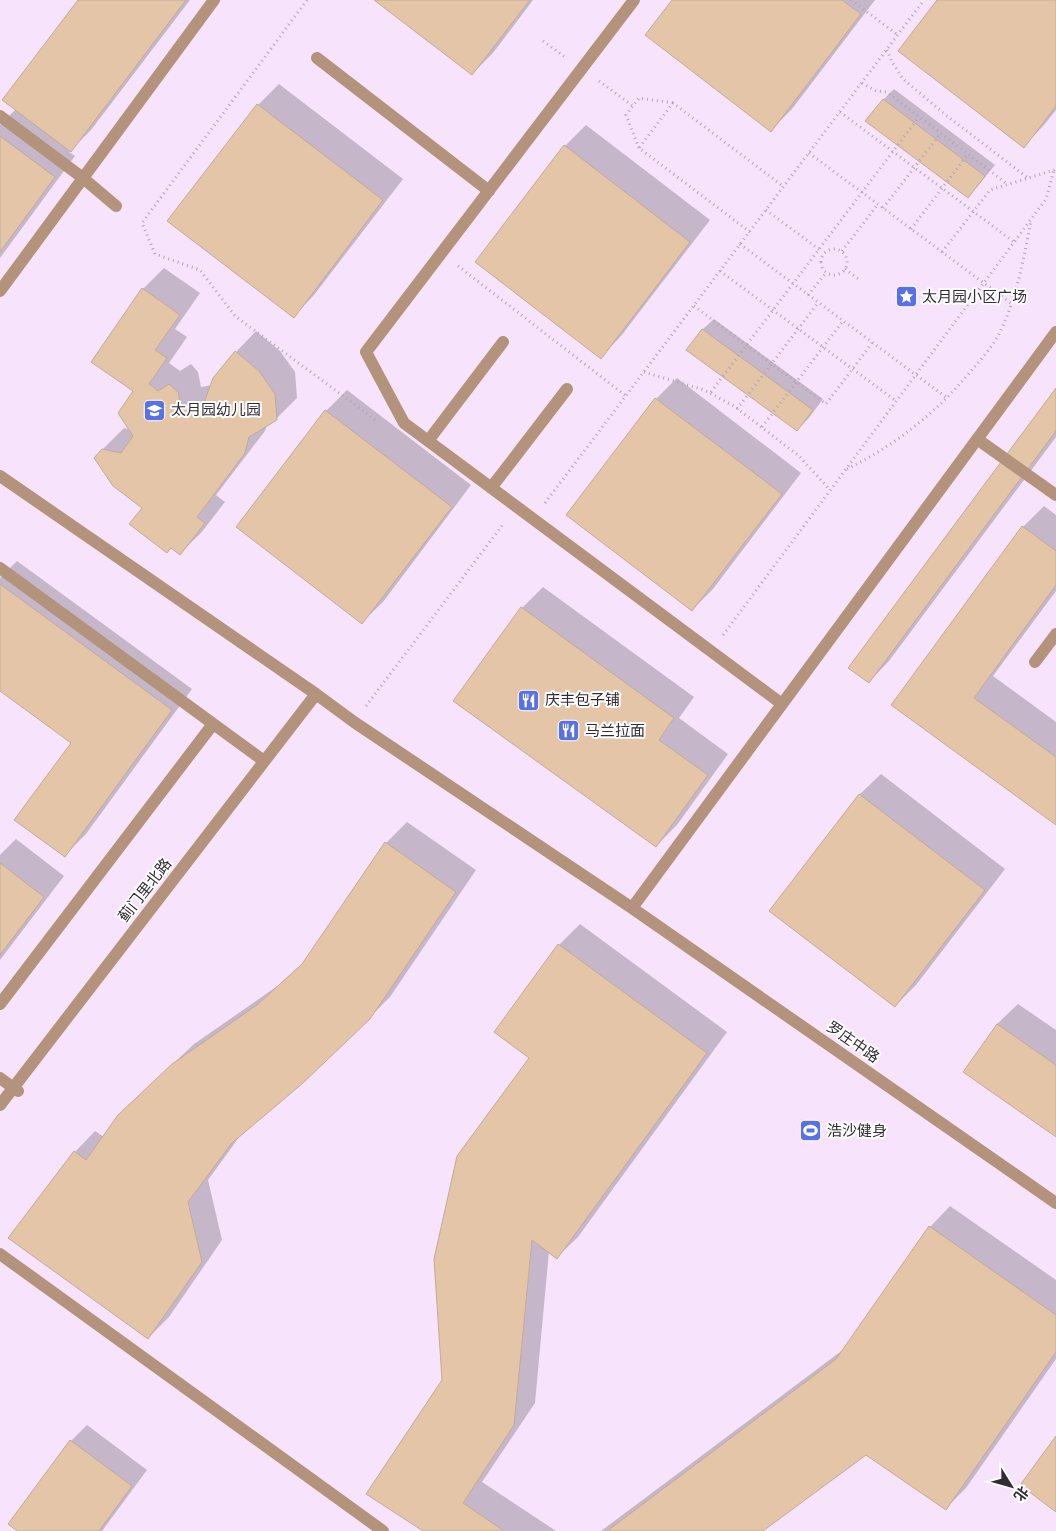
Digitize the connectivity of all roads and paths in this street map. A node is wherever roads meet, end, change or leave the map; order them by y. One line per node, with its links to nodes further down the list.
1 (214, 0): 21 (street)
2 (307, 0): 73 (path)
3 (634, 0): 26 (street)
4 (851, 0): 6 (path)
5 (924, 0): 6 (path)
6 (898, 36): 7 (path)
7 (887, 50): 9 (path); 22 (path)
8 (317, 58): 26 (street)
9 (862, 83): 11 (path); 13 (path)
10 (673, 103): 15 (path); 15 (path); 24 (path)
11 (840, 112): 16 (path); 17 (path)
12 (0, 116): 21 (street)
13 (919, 117): 14 (path); 16 (path)
14 (940, 134): 18 (path); 19 (path)
15 (639, 148): 35 (path)
16 (893, 151): 19 (path); 27 (path)
17 (809, 153): 24 (path); 27 (path)
18 (968, 154): 23 (path); 25 (path)
19 (915, 167): 25 (path); 30 (path)
20 (1055, 168): 22 (path); 33 (path)
21 (83, 178): 29 (street); 49 (street)
22 (1028, 178): 23 (path)
23 (1007, 184): 32 (path)
24 (784, 187): 31 (path)
25 (942, 188): 32 (path); 34 (path)
26 (489, 191): 41 (street)
27 (862, 192): 28 (path); 38 (path)
28 (878, 204): 30 (path); 39 (path)
29 (116, 206)
30 (883, 208): 34 (path)
31 (766, 210): 35 (path); 38 (path)
32 (974, 211): 36 (path); 40 (path)
33 (1032, 218): 36 (path); 52 (path)
34 (911, 229): 40 (path)
35 (750, 232): 37 (path)
36 (1014, 242): 47 (path)
37 (740, 244): 44 (path); 48 (path)
38 (819, 249): 42 (path); 48 (path)
39 (842, 251): 42 (path); 43 (path)
40 (942, 252): 47 (path)
41 (441, 253): 69 (path); 76 (street)
42 (823, 253): 45 (path)
43 (845, 269): 45 (path); 46 (path)
44 (720, 271): 53 (path); 54 (path)
45 (826, 272): 50 (path)
46 (860, 280)
47 (983, 283): 52 (path); 65 (path)
48 (793, 284): 50 (path); 54 (path)
49 (0, 291)
50 (808, 295): 51 (path)
51 (818, 302): 55 (path); 56 (path)
52 (1012, 304): 70 (path)
53 (694, 306): 60 (path); 64 (path)
54 (773, 310): 56 (path); 60 (path)
55 (842, 320): 59 (path); 61 (path)
56 (798, 329): 61 (path); 62 (path)
57 (1056, 332): 75 (street)
58 (503, 342): 76 (street)
59 (872, 343): 63 (path); 65 (path)
60 (746, 344): 62 (path); 68 (path)
61 (822, 347): 63 (path); 66 (path)
62 (772, 363): 66 (path); 72 (path)
63 (852, 369): 66 (path); 71 (path)
64 (644, 372): 68 (path); 69 (path)
65 (915, 375): 70 (path); 71 (path)
66 (797, 381): 74 (path)
67 (567, 388): 79 (street)
68 (710, 392): 72 (path)
69 (626, 396): 83 (path)
70 (947, 398): 77 (path)
71 (896, 401): 77 (path)
72 (737, 409): 74 (path)
73 (379, 423)
74 (762, 427): 80 (path)
75 (977, 439): 81 (street); 89 (street)
76 (428, 441): 79 (street)
77 (845, 470): 80 (path)
78 (0, 476): 88 (street, 罗庄中路)
79 (491, 488): 82 (street)
80 (830, 490): 86 (path)
81 (1056, 495)
82 (516, 507): 83 (street); 90 (path)
83 (533, 519): 86 (street)
84 (0, 568): 91 (street)
85 (1056, 634): 87 (street)
86 (711, 651): 89 (street)
87 (1035, 662)
88 (316, 694): 90 (street, 罗庄中路); 92 (street, 蓟门里北路)
89 (782, 704): 93 (street)
90 (354, 722): 93 (street, 罗庄中路)
91 (213, 724): 92 (street); 94 (street)
92 (264, 761): 97 (street, 蓟门里北路)
93 (632, 908): 98 (street, 罗庄中路)
94 (0, 1004)
95 (0, 1078): 96 (street)
96 (18, 1091)
97 (0, 1105)
98 (1056, 1203)
99 (0, 1254): 100 (street)
100 (383, 1531)

